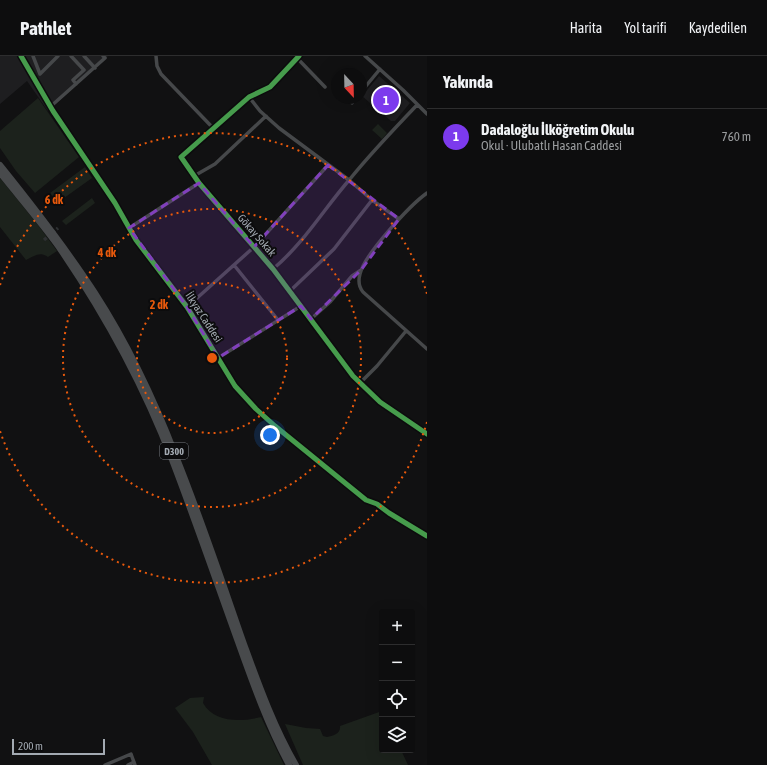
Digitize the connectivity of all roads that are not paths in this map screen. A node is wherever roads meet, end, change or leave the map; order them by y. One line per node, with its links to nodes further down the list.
1 (21, 56): 17 (street, İlkyaz Caddesi)
2 (33, 56): 3 (street)
3 (58, 56)
4 (71, 56): 12 (street)
5 (84, 56): 10 (street)
6 (103, 56): 10 (street)
7 (156, 56): 20 (street)
8 (365, 56): 11 (street)
9 (298, 57): 14 (street); 15 (street, Gökay Sokak)
10 (95, 68): 12 (street)
11 (380, 70): 13 (street); 16 (street)
12 (76, 84): 17 (street)
13 (367, 85)
14 (324, 87)
15 (249, 97): 19 (street); 20 (street, Gökay Sokak)
16 (417, 104): 18 (street); 25 (street)
17 (50, 107): 30 (street, İlkyaz Caddesi)
18 (427, 114)
19 (266, 116): 22 (street); 24 (street)
20 (214, 129): 24 (street, Gökay Sokak)
21 (0, 165): 50 (highway, D300)
22 (328, 165): 25 (street); 31 (street)
23 (0, 173): 49 (highway, D300)
24 (194, 176): 26 (street, Gökay Sokak)
25 (349, 180): 28 (street); 33 (street)
26 (199, 183): 30 (street); 31 (street, Gökay Sokak)
27 (427, 193): 29 (street)
28 (372, 200): 29 (street); 35 (street)
29 (399, 220): 34 (street)
30 (129, 228): 37 (street, İlkyaz Caddesi)
31 (254, 246): 32 (street); 33 (street, Gökay Sokak)
32 (234, 265): 37 (street); 38 (street)
33 (273, 269): 35 (street, Gökay Sokak)
34 (361, 270): 39 (street); 40 (street)
35 (290, 291): 36 (street, Gökay Sokak)
36 (301, 306): 38 (street); 39 (street, Gökay Sokak)
37 (187, 307): 42 (street, İlkyaz Caddesi)
38 (278, 320): 42 (street)
39 (311, 320): 43 (street, Gökay Sokak)
40 (406, 331): 41 (street); 43 (street)
41 (427, 349)
42 (218, 358): 45 (street, İlkyaz Caddesi)
43 (360, 383): 44 (street, Gökay Sokak)
44 (427, 434)
45 (427, 536)
46 (135, 764): 47 (street); 48 (street)
47 (105, 765)
48 (128, 765)
49 (289, 765)
50 (296, 765)

